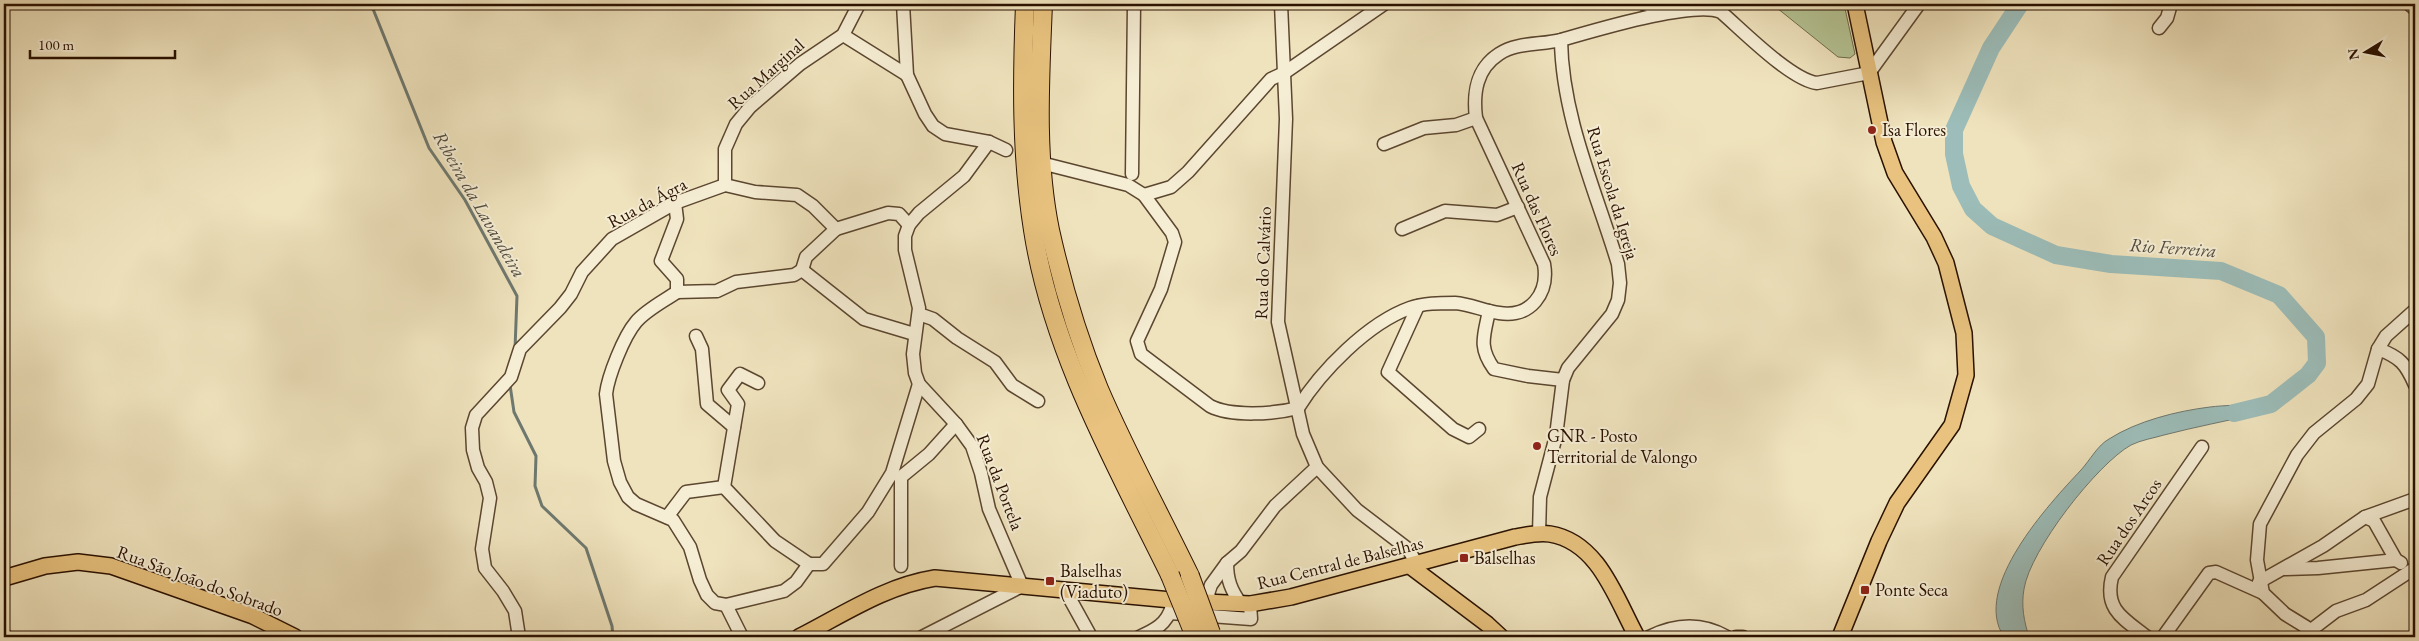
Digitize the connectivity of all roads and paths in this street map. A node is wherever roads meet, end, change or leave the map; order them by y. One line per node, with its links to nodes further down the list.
1 (859, 4): 16 (street, Rua Marginal)
2 (903, 4): 20 (street)
3 (1025, 4): 79 (highway, bridge)
4 (1043, 4): 79 (highway, bridge)
5 (1134, 4): 26 (street)
6 (1281, 4): 18 (street, Rua do Calvário)
7 (1384, 4): 18 (street)
8 (1644, 4): 14 (street)
9 (1855, 4): 19 (main road)
10 (1919, 4): 19 (street)
11 (2171, 4): 15 (street)
12 (2409, 4): 13 (street)
13 (2415, 9)
14 (1666, 10): 17 (street); 19 (street)
15 (2159, 28)
16 (843, 35): 20 (street); 27 (street, Rua Marginal)
17 (1561, 40): 21 (street, Rua das Flores); 44 (street, Rua Escola da Igreja)
18 (1284, 73): 28 (street); 49 (street, Rua do Calvário)
19 (1869, 73): 80 (main road)
20 (907, 75): 22 (street)
21 (1476, 118): 23 (street); 30 (street, Rua das Flores)
22 (989, 142): 24 (street); 31 (street)
23 (1384, 144)
24 (1006, 150)
25 (1049, 165): 28 (street)
26 (1132, 174)
27 (725, 185): 29 (street, Rua da Ágra); 32 (street)
28 (1144, 195): 49 (street)
29 (675, 203): 35 (street); 83 (street, Rua da Ágra)
30 (1518, 207): 33 (street); 38 (street, Rua das Flores)
31 (908, 225): 32 (street); 39 (street)
32 (836, 228): 34 (street)
33 (1402, 229)
34 (802, 270): 35 (street); 40 (street)
35 (677, 292): 58 (street)
36 (1418, 306): 38 (street, Rua das Flores); 49 (street, Rua das Flores); 52 (street)
37 (2415, 310): 42 (street)
38 (1490, 311): 44 (street)
39 (919, 314): 40 (street); 48 (street)
40 (914, 334): 46 (street)
41 (696, 336): 51 (street)
42 (2378, 350): 43 (street); 71 (street)
43 (2411, 366): 47 (street)
44 (1563, 380): 60 (street, Rua Escola da Igreja)
45 (758, 383): 51 (street)
46 (919, 384): 50 (street, Rua da Portela); 55 (street)
47 (2415, 386)
48 (1038, 400)
49 (1298, 408): 54 (street, Rua do Calvário)
50 (956, 424): 55 (street); 70 (street, Rua da Portela)
51 (734, 427): 56 (street)
52 (1479, 429)
53 (2202, 447): 95 (street, Rua dos Arcos)
54 (1316, 467): 62 (street, Rua do Calvário); 63 (street)
55 (897, 475): 64 (street); 65 (street)
56 (724, 487): 58 (street); 64 (street)
57 (2415, 500): 59 (street)
58 (667, 517): 74 (street)
59 (2365, 518): 61 (street); 66 (street)
60 (1539, 534): 62 (main road, Rua Central de Balselhas); 90 (main road, Rua Central de Balselhas)
61 (2396, 560): 66 (street); 67 (street)
62 (1424, 562): 69 (main road); 69 (main road); 76 (main road, Rua Central de Balselhas)
63 (1227, 563): 73 (street); 76 (street)
64 (808, 564): 74 (street)
65 (901, 566)
66 (2284, 568): 71 (street)
67 (2414, 571): 77 (street)
68 (4, 578): 82 (main road, Rua São João do Sobrado)
69 (1441, 585): 89 (main road)
70 (1022, 586): 72 (main road, Rua Central de Balselhas); 85 (main road, Rua Central de Balselhas); 86 (street)
71 (2261, 587): 77 (street); 96 (street)
72 (1065, 590): 75 (main road, Rua Central de Balselhas); 87 (street)
73 (1211, 603): 75 (main road, Rua Central de Balselhas); 76 (main road, Rua Central de Balselhas)
74 (726, 605): 84 (street)
75 (1172, 606): 76 (street); 88 (street)
76 (1247, 609)
77 (2306, 634)
78 (4, 635): 81 (street)
79 (1203, 636)
80 (1842, 636)
81 (7, 637)
82 (295, 637)
83 (519, 637)
84 (742, 637)
85 (799, 637)
86 (922, 637)
87 (1091, 637)
88 (1139, 637)
89 (1501, 637)
90 (1637, 637)
91 (1649, 637): 92 (street)
92 (1727, 637)
93 (1736, 637): 94 (street)
94 (1743, 637)
95 (2147, 637)
96 (2163, 637)

